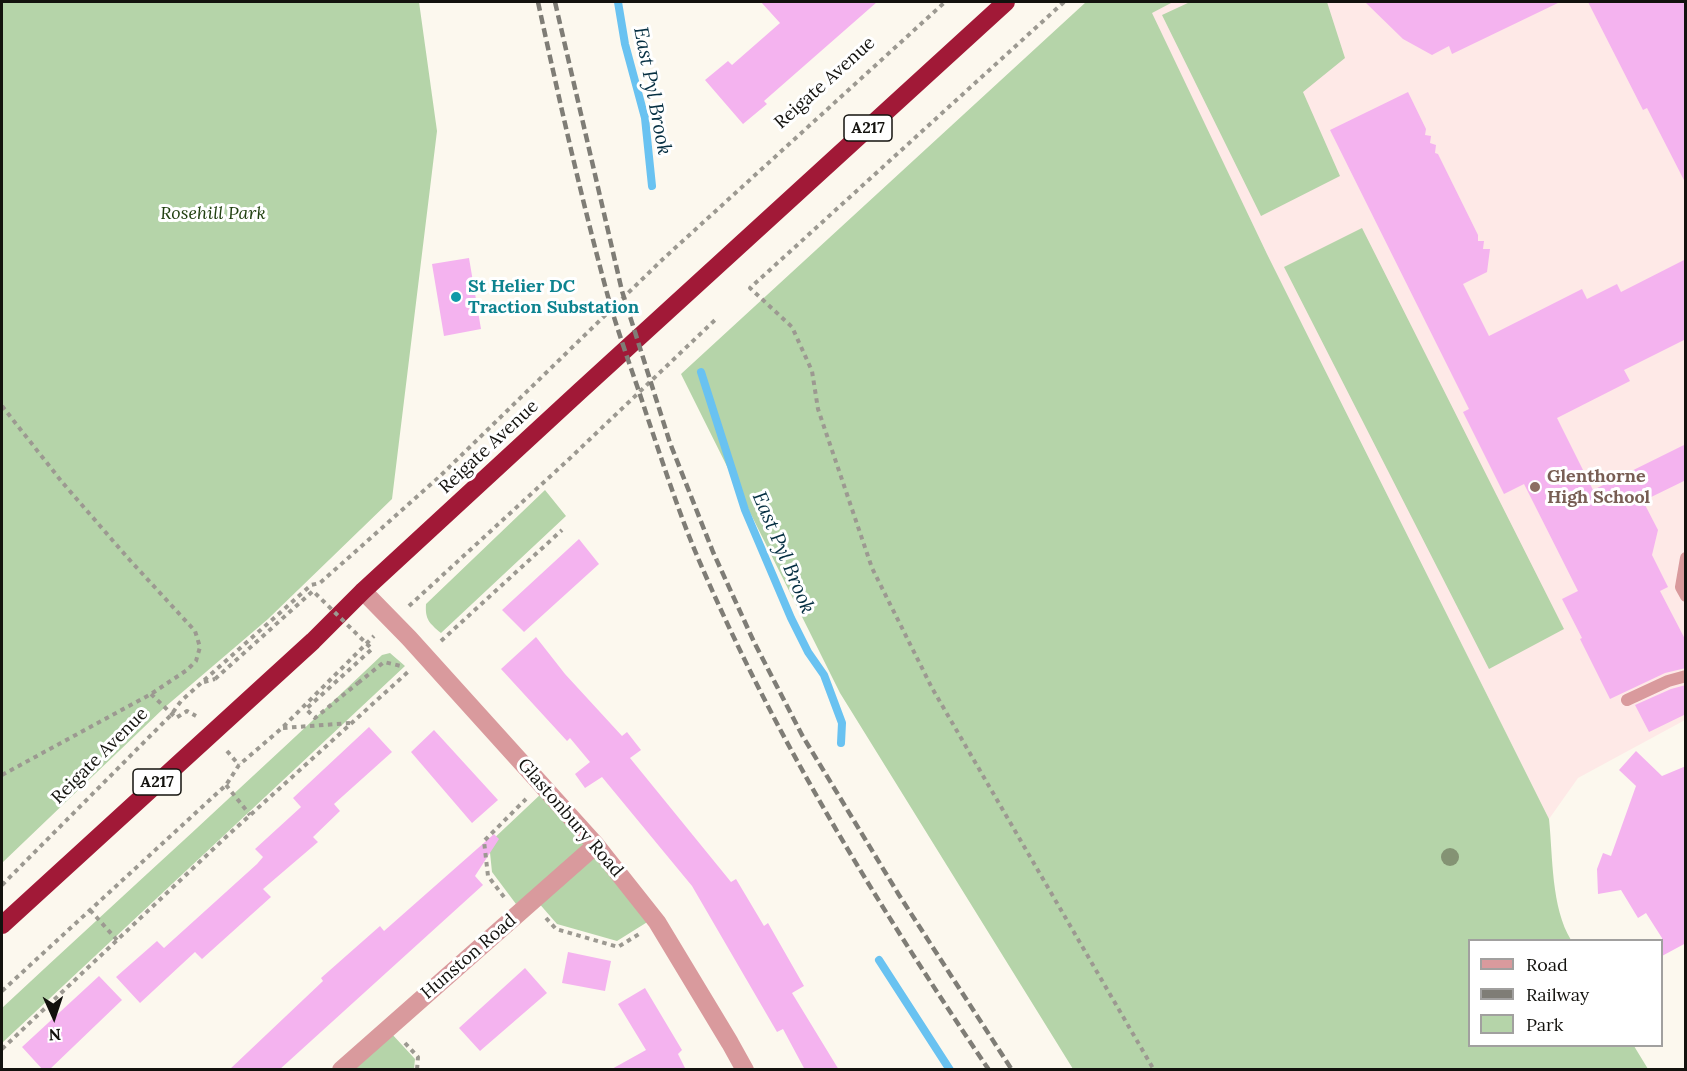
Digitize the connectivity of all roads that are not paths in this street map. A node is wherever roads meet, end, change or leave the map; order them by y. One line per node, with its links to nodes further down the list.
1 (1006, 2): 3 (highway, Reigate Avenue / A217)
2 (1686, 558): 4 (lane)
3 (363, 591): 7 (street, Glastonbury Road); 8 (highway, Reigate Avenue / A217)
4 (1686, 596)
5 (1686, 676): 6 (lane)
6 (1627, 700)
7 (596, 845): 9 (street, Hunston Road); 10 (street, Glastonbury Road)
8 (2, 925)
9 (342, 1070)
10 (744, 1070)

